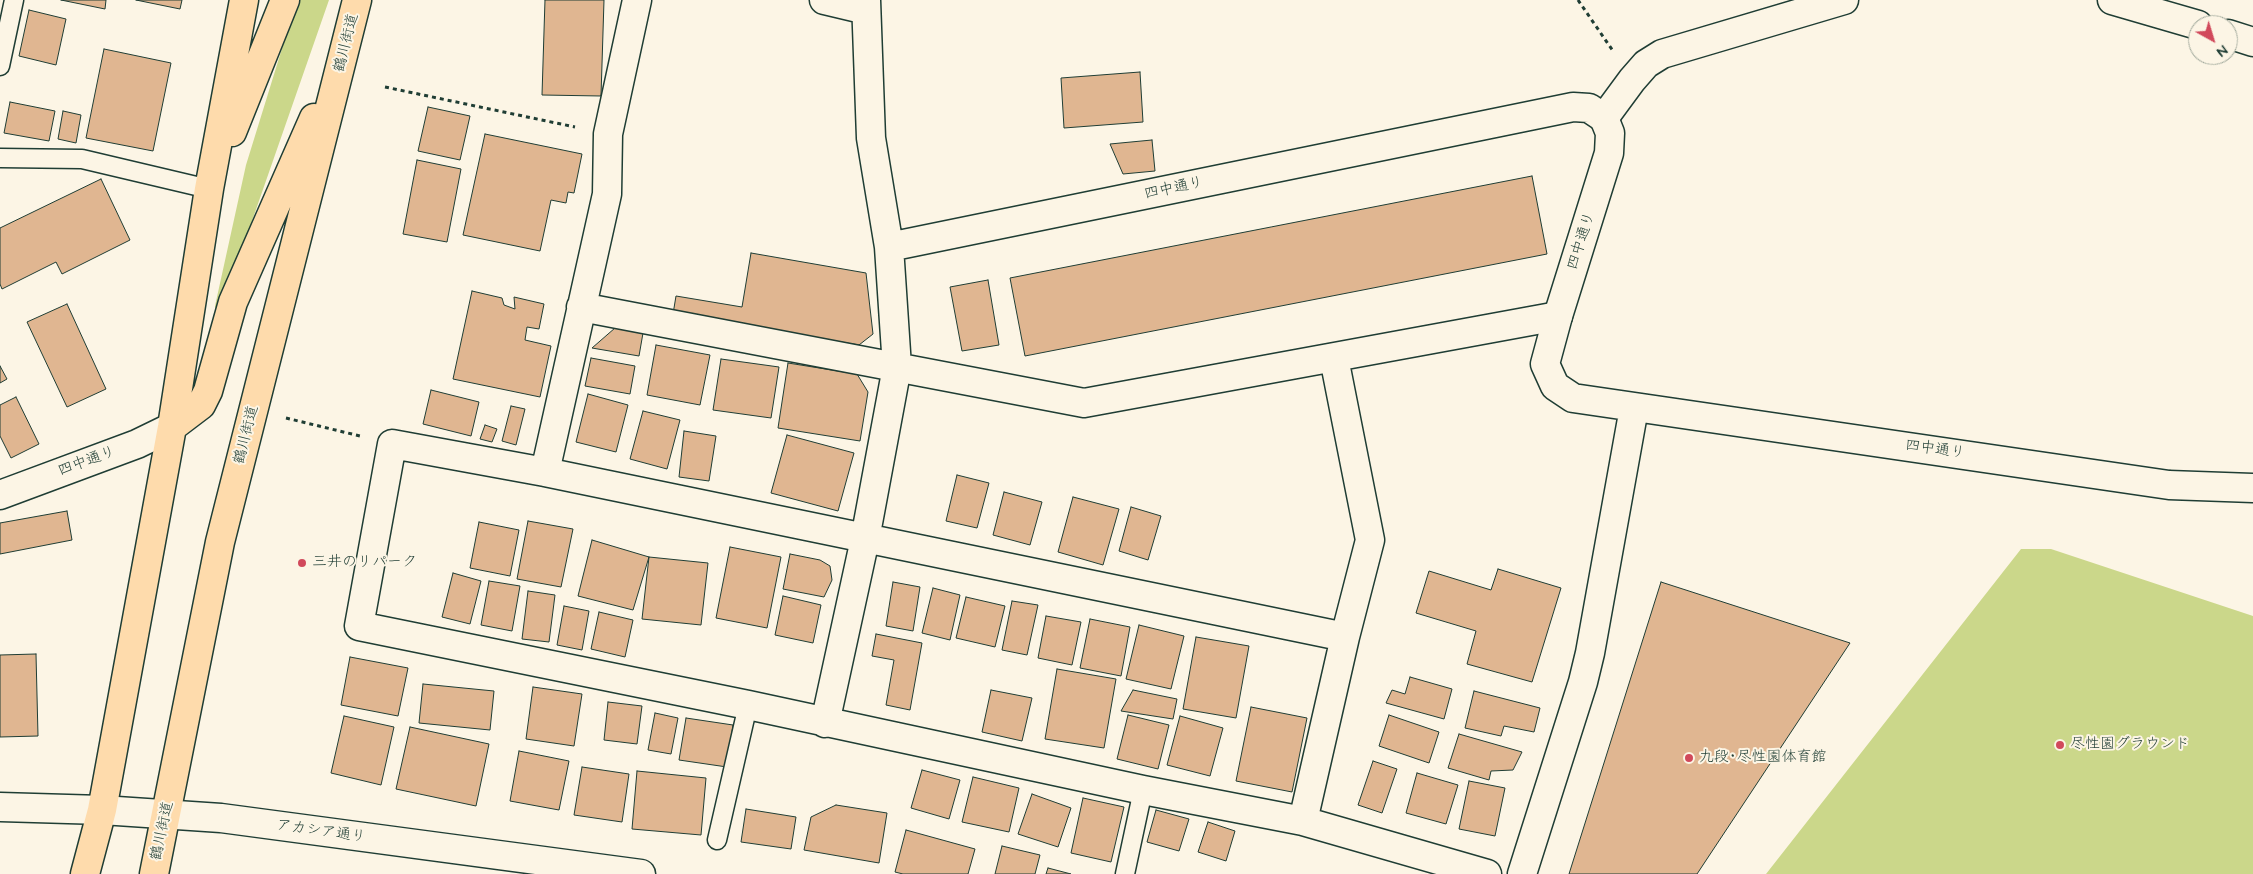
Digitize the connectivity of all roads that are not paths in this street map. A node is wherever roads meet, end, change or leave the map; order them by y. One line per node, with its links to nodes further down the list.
1 (14, 0): 14 (lane)
2 (244, 0): 17 (main road)
3 (285, 0): 17 (main road)
4 (357, 0): 13 (main road, 鶴川街道)
5 (637, 0): 19 (street)
6 (824, 0): 9 (street)
7 (1844, 0): 15 (street)
8 (2112, 0): 10 (street)
9 (866, 5): 18 (street)
10 (2188, 22)
11 (2238, 37): 12 (street)
12 (2253, 42)
13 (346, 44): 24 (main road); 35 (main road, 鶴川街道)
14 (0, 66)
15 (1604, 118): 18 (street, 四中通り); 20 (street, 四中通り)
16 (0, 158): 17 (lane)
17 (209, 189): 24 (main road)
18 (889, 247): 22 (street)
19 (581, 307): 22 (street); 25 (street)
20 (1558, 316): 21 (street); 23 (street, 四中通り)
21 (1334, 358): 22 (street); 29 (street)
22 (897, 367): 28 (street)
23 (1634, 408): 26 (street, 四中通り); 43 (street)
24 (172, 427): 27 (street, 四中通り); 34 (main road)
25 (545, 472): 28 (street); 30 (street)
26 (2253, 488)
27 (0, 494)
28 (865, 539): 29 (street); 31 (street)
29 (1345, 637): 36 (street)
30 (748, 705): 31 (street); 37 (lane)
31 (826, 723): 32 (street)
32 (1143, 790): 36 (street); 41 (lane)
33 (0, 807): 34 (street, アカシア通り)
34 (102, 810): 35 (street, アカシア通り); 38 (main road)
35 (167, 814): 39 (main road, 鶴川街道); 40 (street, アカシア通り)
36 (1303, 821): 42 (street)
37 (717, 840)
38 (85, 874)
39 (154, 874)
40 (641, 874)
41 (1125, 874)
42 (1487, 874)
43 (1522, 874)

